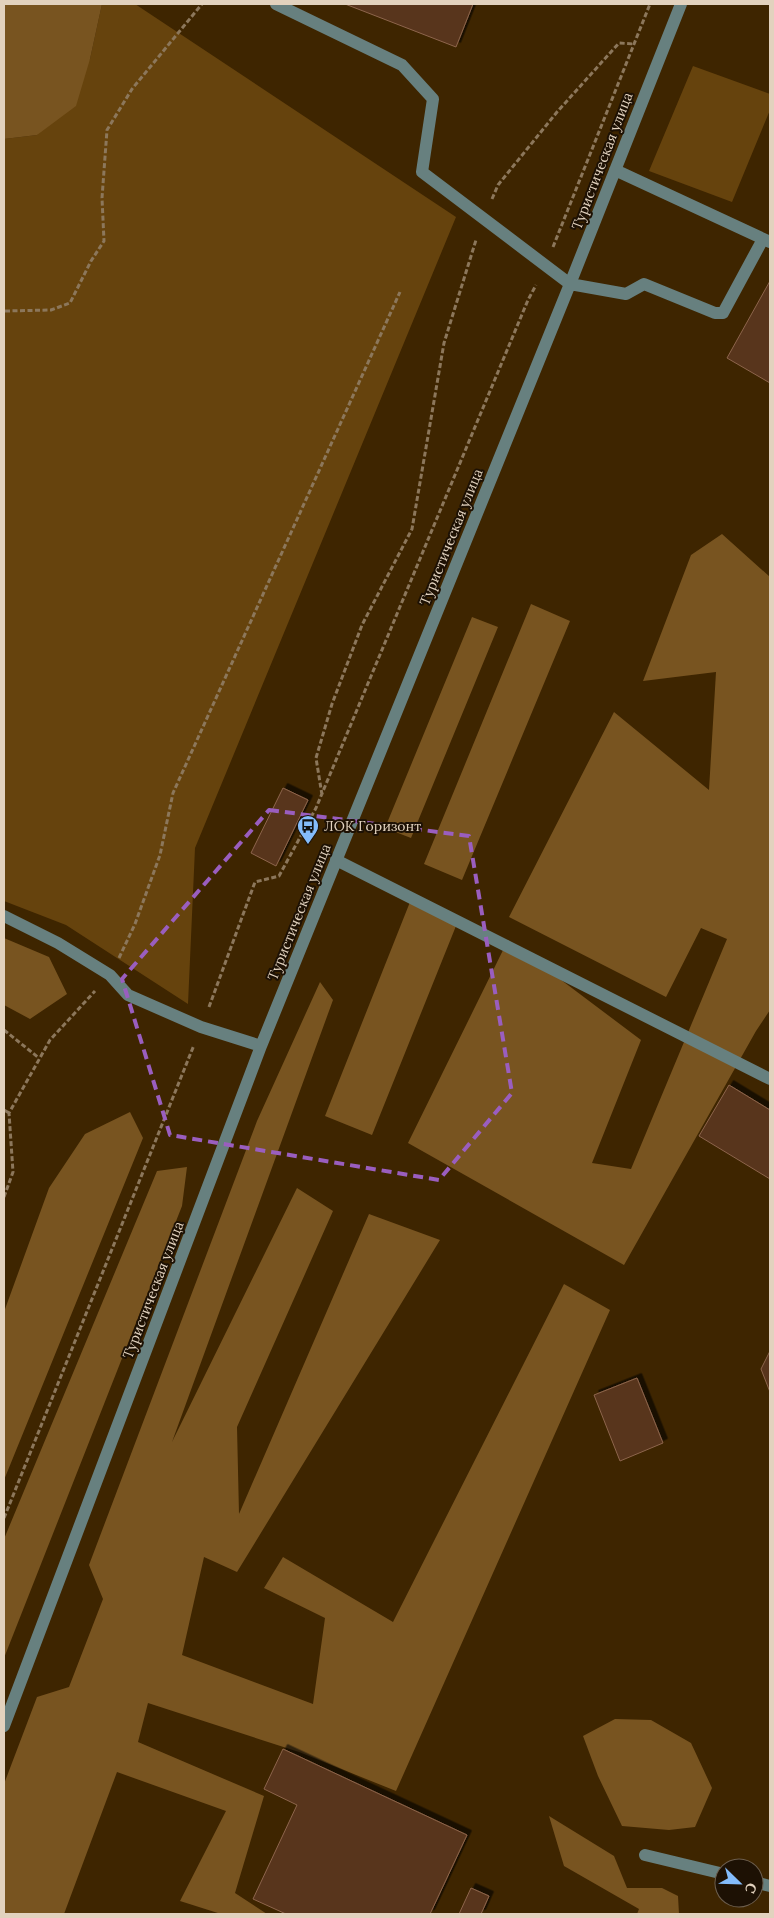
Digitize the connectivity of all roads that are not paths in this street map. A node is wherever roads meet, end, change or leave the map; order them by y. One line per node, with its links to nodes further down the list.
1 (276, 4): 5 (street)
2 (681, 4): 3 (street, Туристическая улица)
3 (615, 170): 4 (street); 5 (street, Туристическая улица)
4 (767, 240): 5 (street)
5 (570, 284): 6 (street, Туристическая улица)
6 (336, 860): 8 (street, Туристическая улица); 9 (street)
7 (4, 916): 8 (street)
8 (261, 1046): 10 (street, Туристическая улица)
9 (770, 1079)
10 (4, 1726)
11 (645, 1855): 12 (street)
12 (714, 1872)

